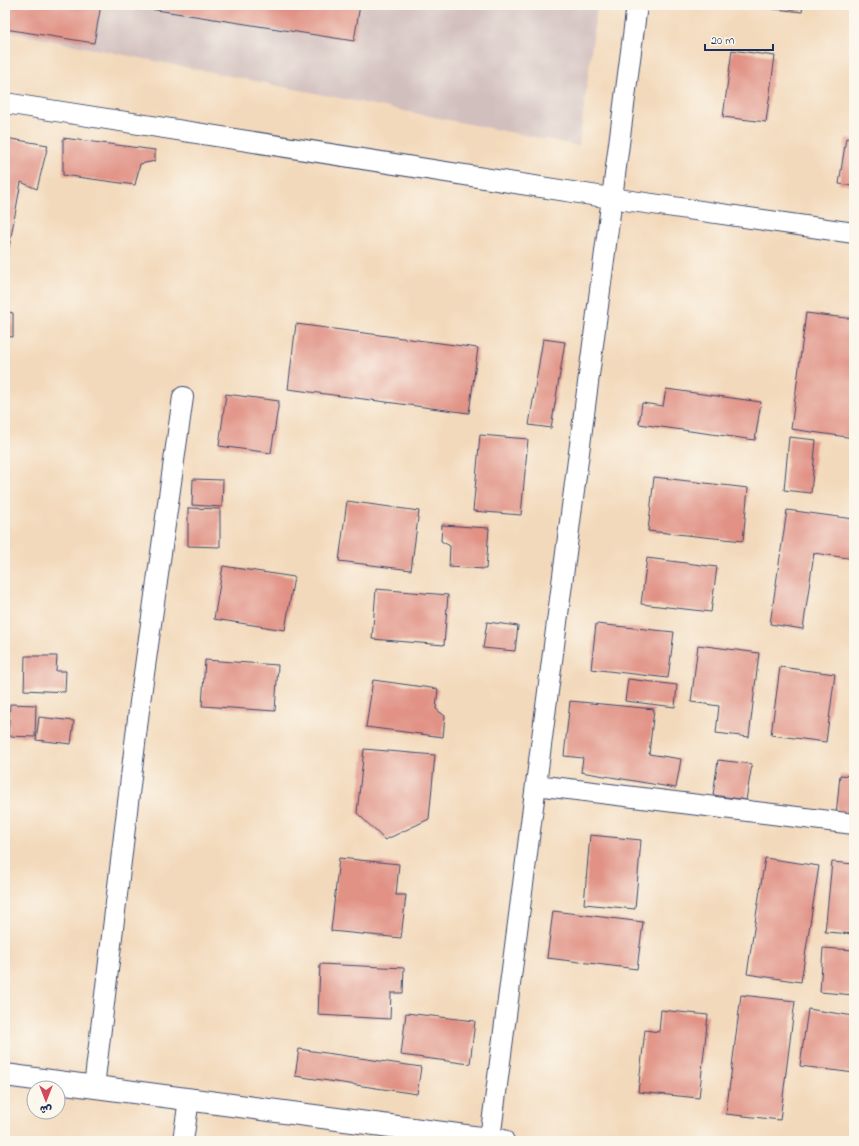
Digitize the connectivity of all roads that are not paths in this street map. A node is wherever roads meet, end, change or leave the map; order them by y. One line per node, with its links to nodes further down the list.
1 (637, 5): 3 (street)
2 (5, 103): 3 (street)
3 (611, 198): 4 (street); 6 (street)
4 (854, 233)
5 (183, 397): 9 (street)
6 (536, 785): 7 (street); 11 (street)
7 (854, 824)
8 (5, 1075): 9 (street)
9 (94, 1087): 10 (street)
10 (189, 1099): 11 (street); 12 (street)
11 (497, 1140)
12 (183, 1141)

